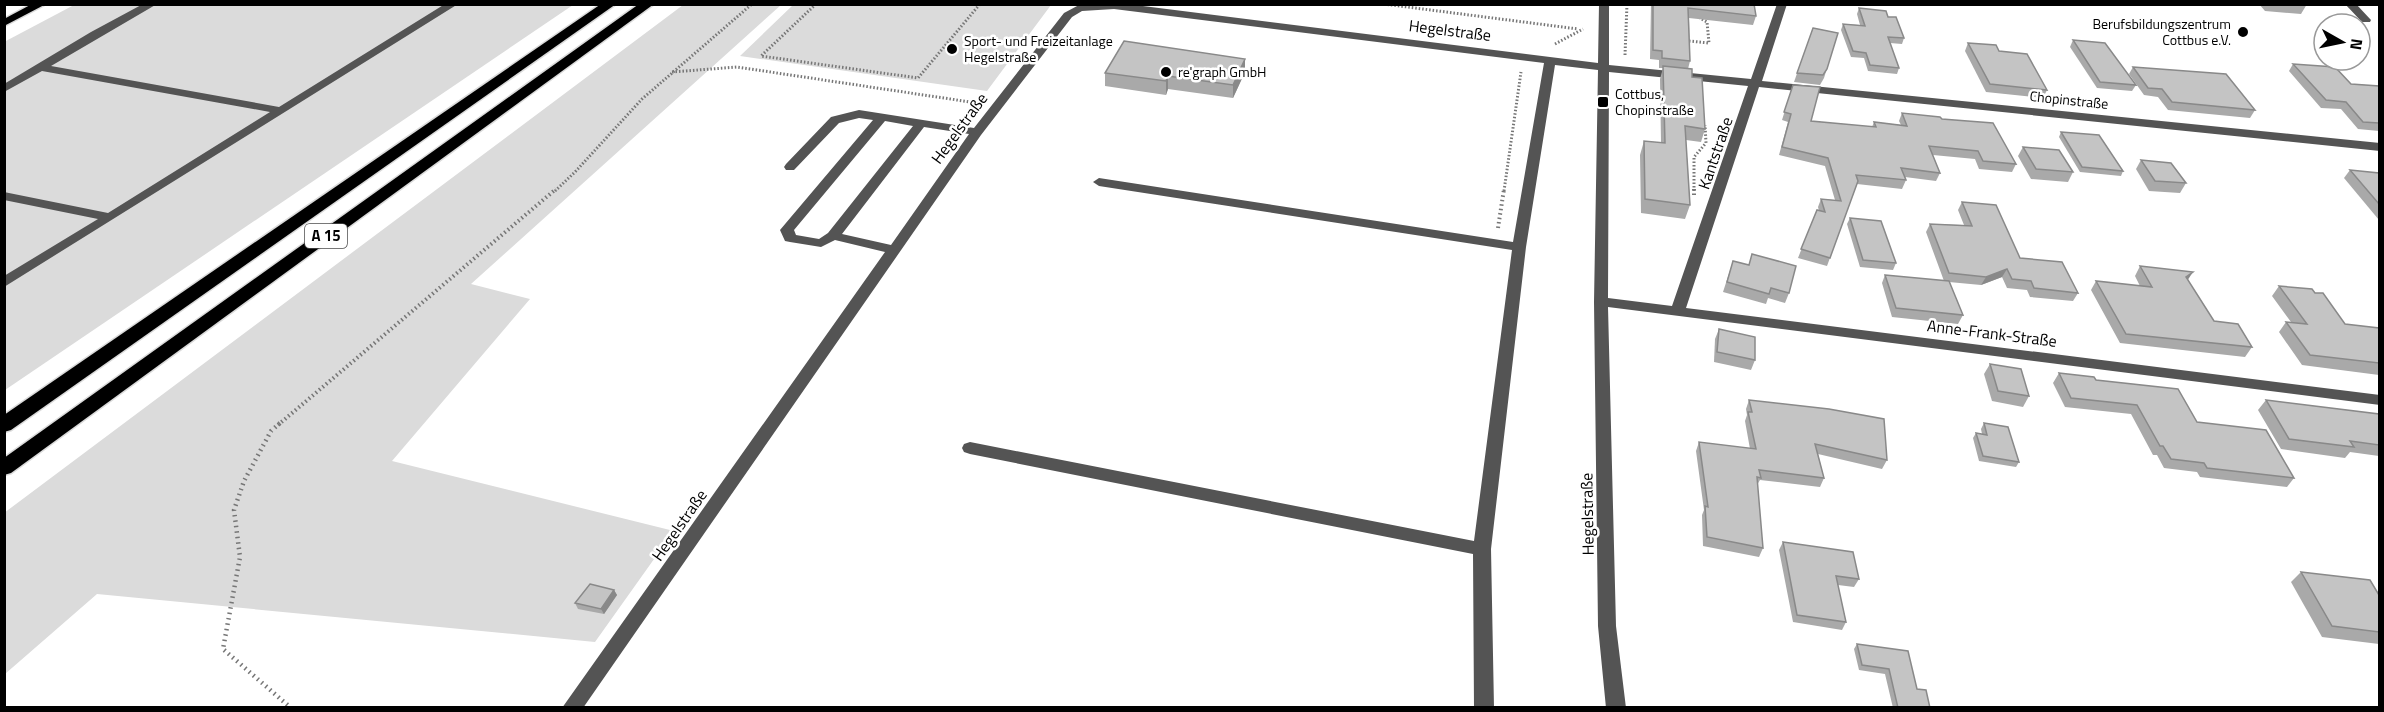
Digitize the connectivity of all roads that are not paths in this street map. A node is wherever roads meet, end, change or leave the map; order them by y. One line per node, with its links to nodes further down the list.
1 (40, 4): 8 (main road)
2 (152, 4): 10 (street)
3 (453, 4): 14 (street)
4 (609, 4): 30 (highway, A 15)
5 (648, 4): 32 (highway, A 15)
6 (1604, 4): 11 (street, Hegelstraße)
7 (1782, 4): 12 (street, Kantstraße)
8 (4, 23)
9 (1550, 61): 11 (street, Hegelstraße); 17 (street, Hegelstraße); 24 (street)
10 (40, 67): 13 (street); 14 (street)
11 (1603, 67): 12 (street, Hegelstraße); 27 (street, Hegelstraße)
12 (1756, 84): 18 (street, Chopinstraße); 28 (street, Kantstraße)
13 (4, 89)
14 (282, 111): 22 (street)
15 (882, 117): 16 (street); 19 (street); 23 (street)
16 (921, 123): 17 (street); 23 (street)
17 (977, 132): 25 (street, Hegelstraße)
18 (2379, 147)
19 (790, 167)
20 (1100, 182): 24 (street)
21 (4, 196): 22 (street)
22 (110, 217): 26 (street)
23 (833, 236): 25 (street)
24 (1519, 247): 33 (street)
25 (895, 250): 34 (street, Hegelstraße)
26 (4, 283)
27 (1601, 302): 28 (street, Anne-Frank-Straße); 36 (street, Hegelstraße)
28 (1677, 312): 29 (street, Anne-Frank-Straße)
29 (2379, 400)
30 (4, 425)
31 (970, 448): 33 (street)
32 (4, 468)
33 (1482, 549): 35 (street)
34 (572, 708)
35 (1484, 708)
36 (1616, 708)

